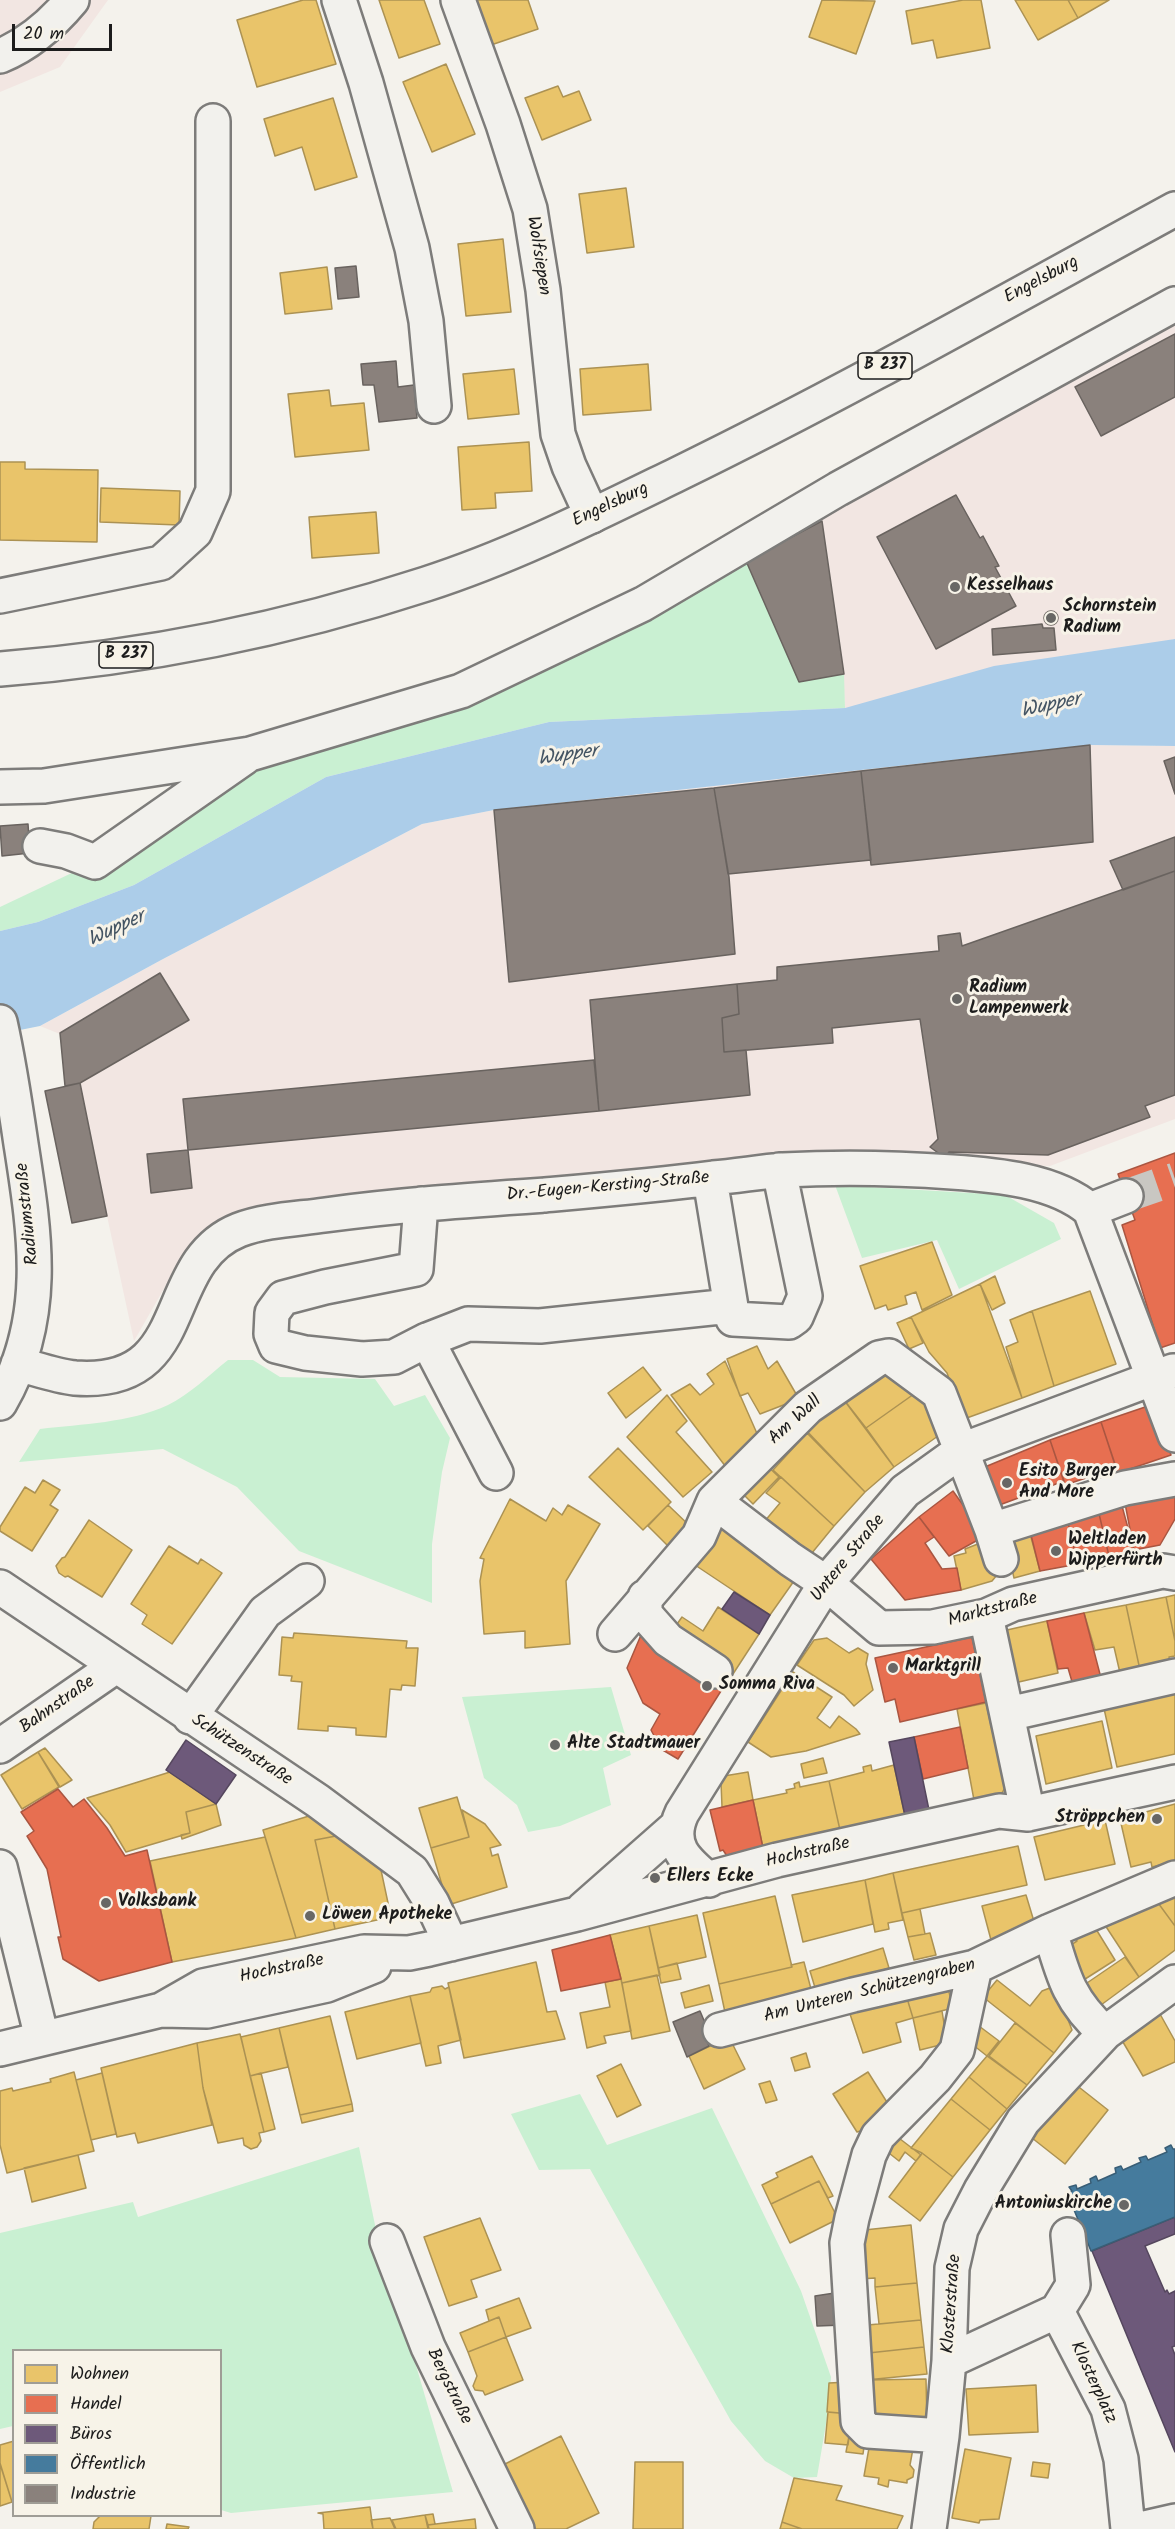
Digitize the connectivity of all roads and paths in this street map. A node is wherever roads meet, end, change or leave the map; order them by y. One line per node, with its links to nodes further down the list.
1 (72, 0): 4 (street)
2 (339, 0): 8 (street)
3 (458, 0): 9 (street, Wolfsiepen)
4 (0, 56)
5 (213, 121): 10 (street)
6 (1175, 209): 9 (street, Engelsburg / B 237)
7 (1175, 304): 12 (street)
8 (434, 406)
9 (592, 516): 11 (street, Engelsburg / B 237)
10 (0, 596)
11 (0, 669)
12 (250, 753): 13 (street); 14 (street)
13 (0, 787)
14 (40, 846)
15 (0, 1022): 23 (street, Radiumstraße)
16 (779, 1170): 17 (street, Dr.-Eugen-Kersting-Straße); 20 (street, Dr.-Eugen-Kersting-Straße); 21 (street)
17 (710, 1179): 19 (street, Dr.-Eugen-Kersting-Straße); 21 (street)
18 (1126, 1196): 20 (street)
19 (421, 1204): 22 (street); 23 (street, Dr.-Eugen-Kersting-Straße)
20 (1090, 1210): 24 (street)
21 (730, 1306): 22 (street)
22 (427, 1340): 28 (street)
23 (18, 1364): 25 (street, Radiumstraße)
24 (1165, 1374): 26 (street); 27 (street, Untere Straße)
25 (0, 1403)
26 (1175, 1435)
27 (962, 1450): 29 (street); 30 (street, Am Wall); 33 (street, Untere Straße)
28 (496, 1473)
29 (1175, 1479)
30 (714, 1501): 33 (street); 35 (street, Am Wall)
31 (1175, 1573): 36 (street, Marktstraße)
32 (307, 1581): 42 (street)
33 (826, 1583): 36 (street, Marktstraße); 46 (street, Untere Straße)
34 (0, 1587): 38 (street, Schützenstraße)
35 (645, 1598): 37 (street, Am Wall); 39 (street)
36 (986, 1616): 41 (street)
37 (615, 1634)
38 (116, 1666): 42 (street, Schützenstraße); 43 (street, Bahnstraße)
39 (716, 1671)
40 (1175, 1676): 41 (street)
41 (1008, 1714): 45 (street)
42 (190, 1717): 52 (street, Schützenstraße)
43 (0, 1746)
44 (1175, 1782): 45 (street, Hochstraße)
45 (1028, 1814): 49 (street, Hochstraße)
46 (676, 1827): 49 (street); 50 (street)
47 (0, 1867): 57 (street)
48 (1175, 1878): 51 (street, Am Unteren Schützengraben)
49 (709, 1880): 50 (street, Hochstraße)
50 (577, 1914): 52 (street, Hochstraße)
51 (1050, 1931): 53 (street, Am Unteren Schützengraben); 56 (street)
52 (451, 1944): 57 (street, Hochstraße)
53 (975, 1967): 55 (street, Am Unteren Schützengraben); 63 (street)
54 (1175, 1982): 56 (street, Klosterstraße)
55 (720, 2030)
56 (1105, 2033): 62 (street, Klosterstraße)
57 (42, 2038): 58 (street, Hochstraße)
58 (0, 2049)
59 (1068, 2235): 61 (street)
60 (387, 2241): 65 (street, Bergstraße)
61 (1057, 2311): 62 (street); 67 (street, Klosterplatz)
62 (949, 2361): 63 (street, Klosterstraße)
63 (942, 2436): 66 (street, Klosterstraße)
64 (1175, 2520): 68 (street)
65 (517, 2529)
66 (929, 2529)
67 (1128, 2529)
68 (1140, 2529)

